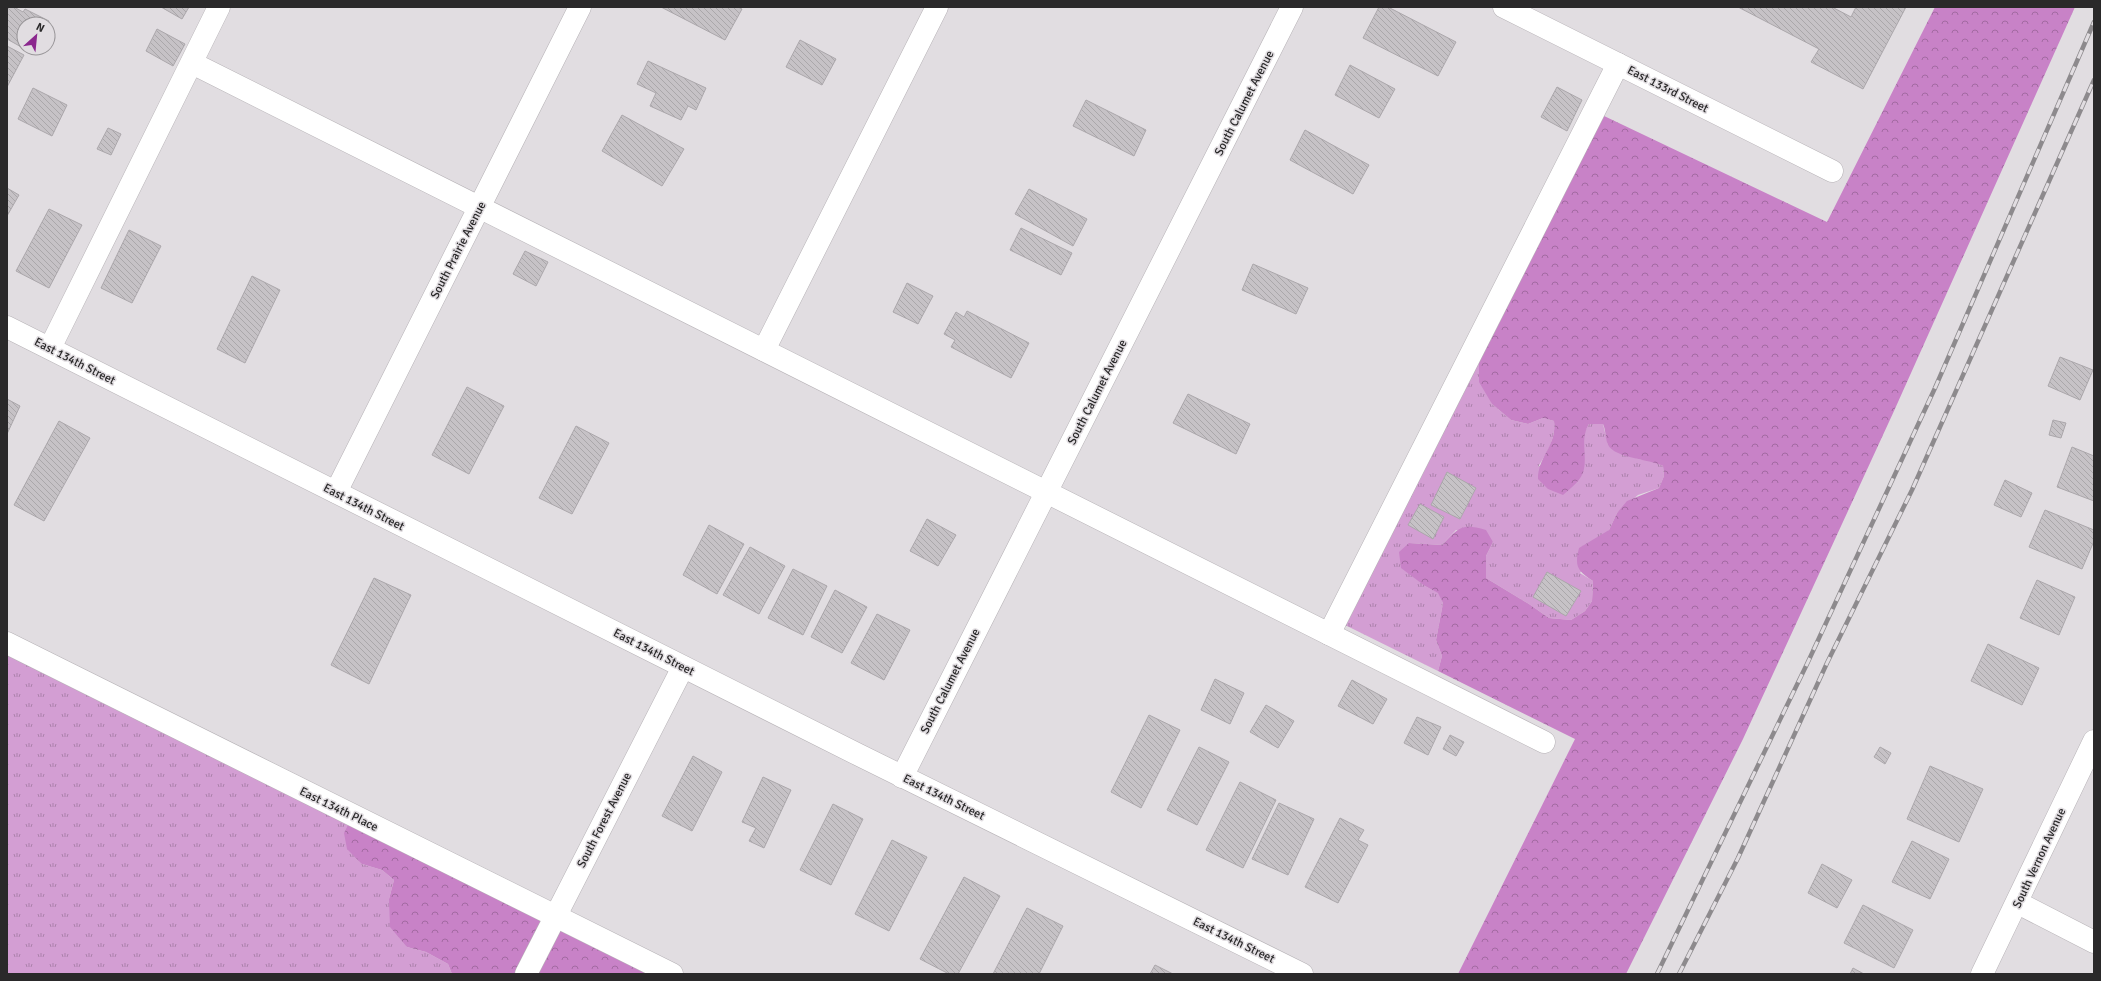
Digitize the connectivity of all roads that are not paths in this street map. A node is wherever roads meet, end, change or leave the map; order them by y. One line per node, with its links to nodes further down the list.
1 (219, 7): 6 (street)
2 (580, 7): 9 (street, South Prairie Avenue)
3 (937, 7): 12 (street)
4 (1292, 7): 14 (street, South Calumet Avenue)
5 (1504, 7): 7 (street, East 133rd Street)
6 (192, 63): 9 (street); 11 (street)
7 (1618, 64): 8 (street, East 133rd Street); 15 (street)
8 (1832, 171)
9 (479, 207): 12 (street); 13 (street, South Prairie Avenue)
10 (7, 327): 11 (street, East 134th Street)
11 (50, 348): 13 (street, East 134th Street)
12 (764, 350): 14 (street)
13 (336, 492): 17 (street, East 134th Street)
14 (1046, 492): 15 (street); 20 (street, South Calumet Avenue)
15 (1329, 634): 19 (street)
16 (7, 643): 22 (street, East 134th Place)
17 (683, 667): 20 (street, East 134th Street); 22 (street, South Forest Avenue)
18 (2094, 741): 21 (street, South Vernon Avenue)
19 (1544, 742)
20 (902, 777): 26 (street, East 134th Street)
21 (2018, 903): 23 (street); 27 (street, South Vernon Avenue)
22 (555, 916): 24 (street, South Forest Avenue); 25 (street, East 134th Place)
23 (2094, 942)
24 (526, 974)
25 (672, 974)
26 (1302, 974)
27 (1982, 974)

